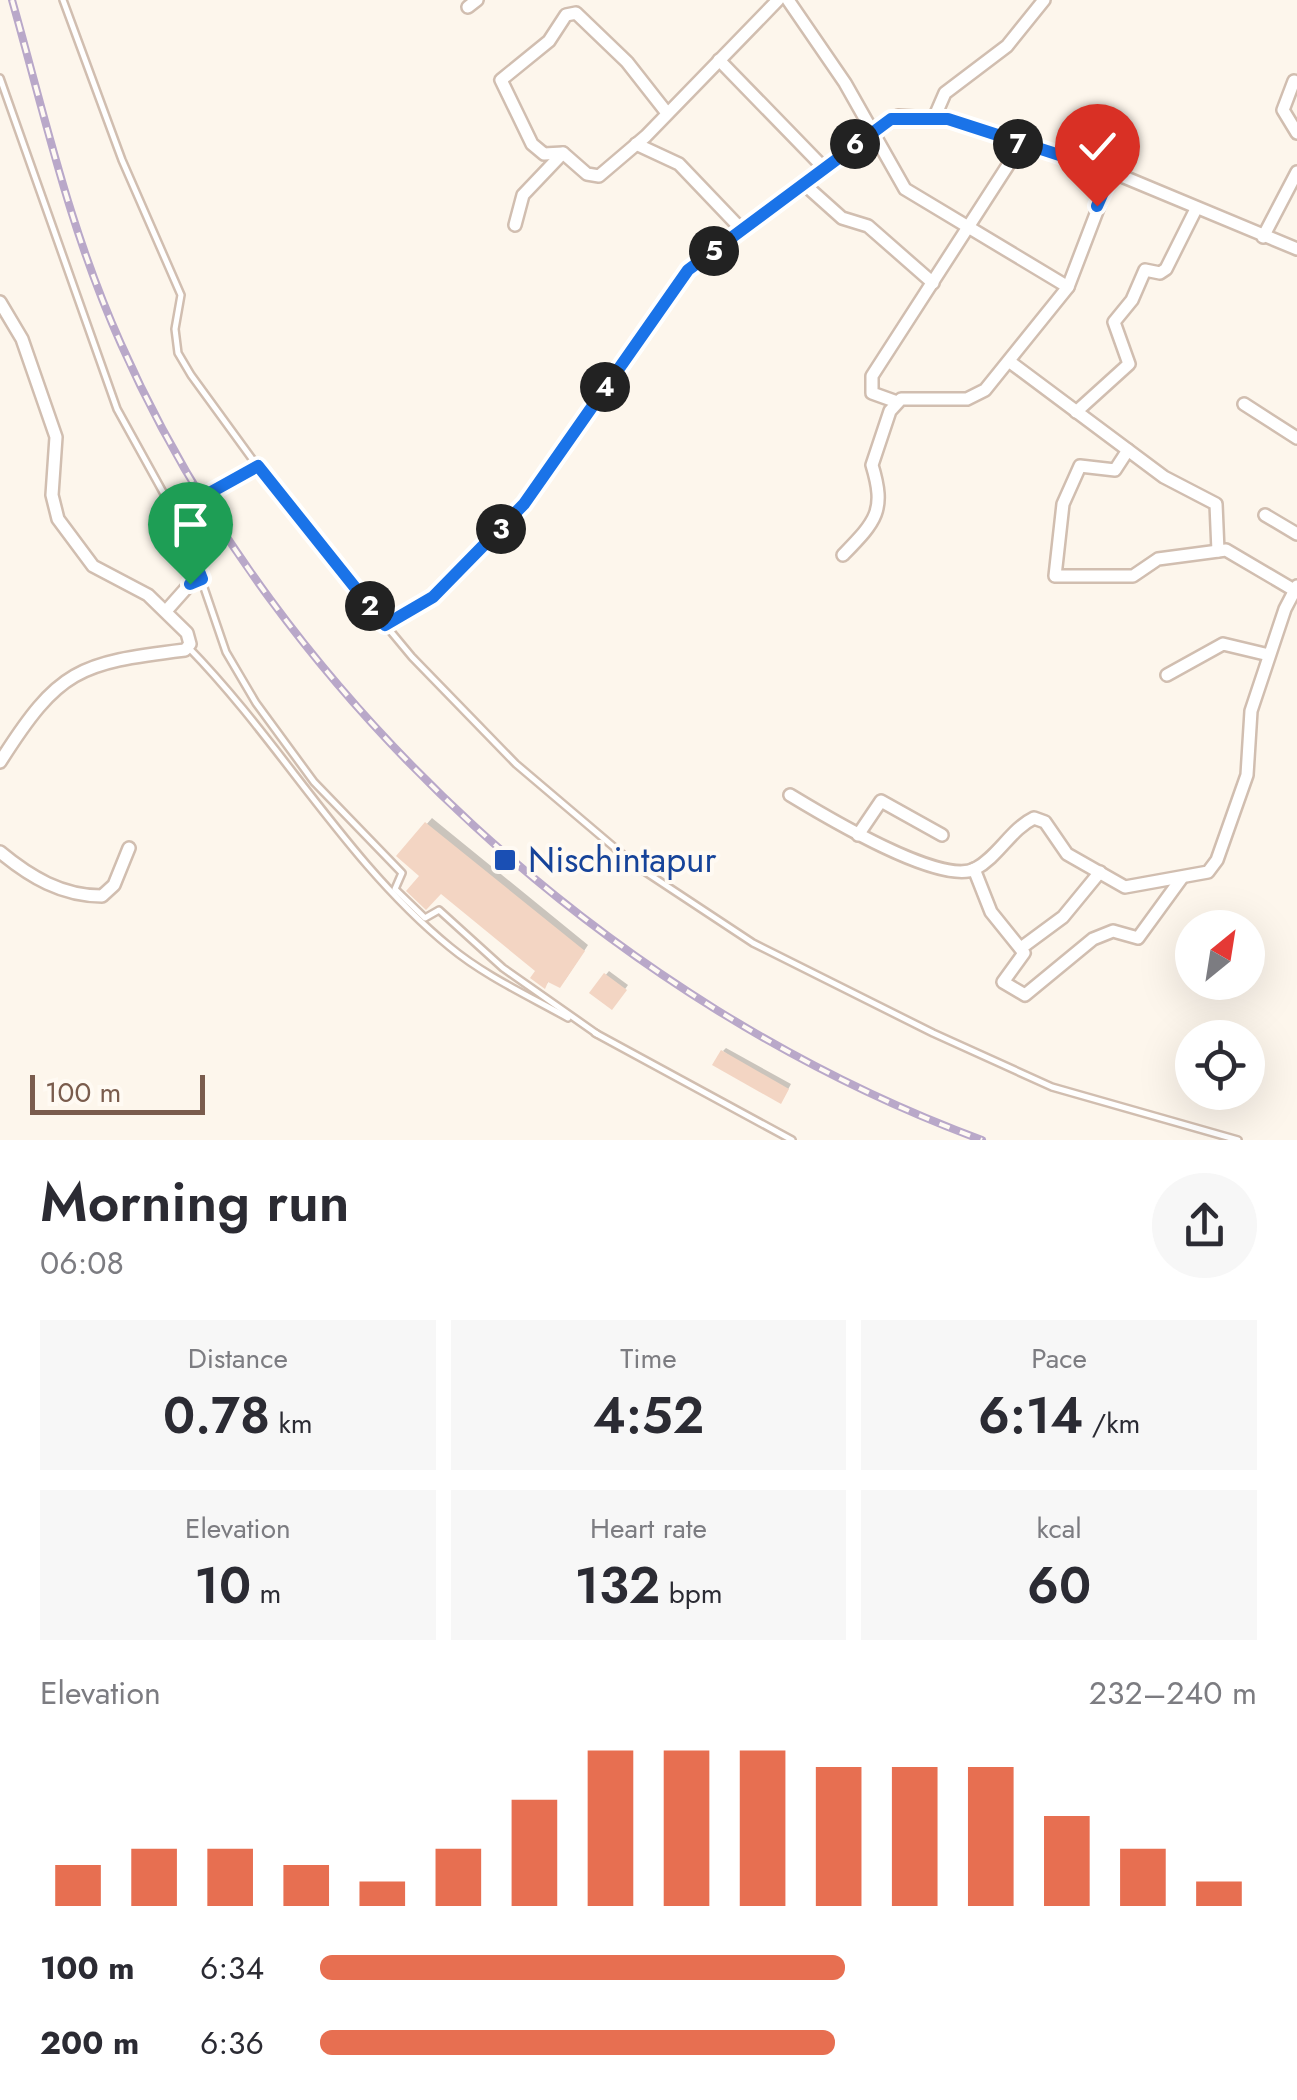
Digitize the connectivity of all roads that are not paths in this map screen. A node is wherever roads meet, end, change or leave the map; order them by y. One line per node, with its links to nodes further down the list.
1 (63, 0): 34 (lane)
2 (778, 0): 5 (street)
3 (788, 0): 10 (street)
4 (1044, 0): 9 (street)
5 (718, 60): 8 (street); 15 (street)
6 (0, 78): 36 (lane)
7 (1294, 81): 11 (street)
8 (667, 114): 12 (street); 14 (street)
9 (935, 116): 10 (street); 13 (street)
10 (873, 130): 15 (street); 21 (street)
11 (1297, 133)
12 (636, 144): 14 (street); 22 (street)
13 (1022, 145): 16 (street); 21 (street)
14 (564, 154): 20 (street)
15 (824, 168): 18 (street)
16 (1112, 172): 19 (street); 26 (street)
17 (1297, 172): 23 (street)
18 (804, 184): 22 (street); 25 (street)
19 (1196, 210): 23 (street); 31 (street)
20 (515, 225)
21 (969, 227): 25 (street); 26 (street)
22 (742, 231): 43 (street)
23 (1264, 238): 24 (street)
24 (1297, 250)
25 (933, 283): 29 (street)
26 (1068, 287): 28 (street)
27 (0, 302): 42 (street)
28 (1010, 362): 29 (street); 31 (street)
29 (897, 402): 39 (street)
30 (1244, 404): 32 (street)
31 (1076, 412): 33 (street)
32 (1297, 438)
33 (1128, 450): 38 (street); 38 (street)
34 (258, 466): 36 (street); 43 (lane)
35 (1266, 515): 37 (street)
36 (179, 520): 40 (lane)
37 (1297, 534)
38 (1218, 551): 41 (street)
39 (843, 555)
40 (202, 579): 42 (street); 57 (lane)
41 (1295, 588): 45 (street)
42 (166, 612): 44 (street)
43 (385, 625): 59 (lane)
44 (188, 647): 47 (street); 57 (lane)
45 (1269, 656): 46 (street); 55 (street)
46 (1167, 675)
47 (0, 762)
48 (790, 796): 49 (street)
49 (858, 834): 50 (street); 53 (street)
50 (942, 835)
51 (129, 848): 52 (street)
52 (0, 852)
53 (974, 870): 54 (street); 56 (street)
54 (1100, 872): 55 (street); 56 (street)
55 (1181, 879): 56 (street)
56 (1020, 948)
57 (597, 1034): 58 (lane)
58 (792, 1140)
59 (1238, 1140)

